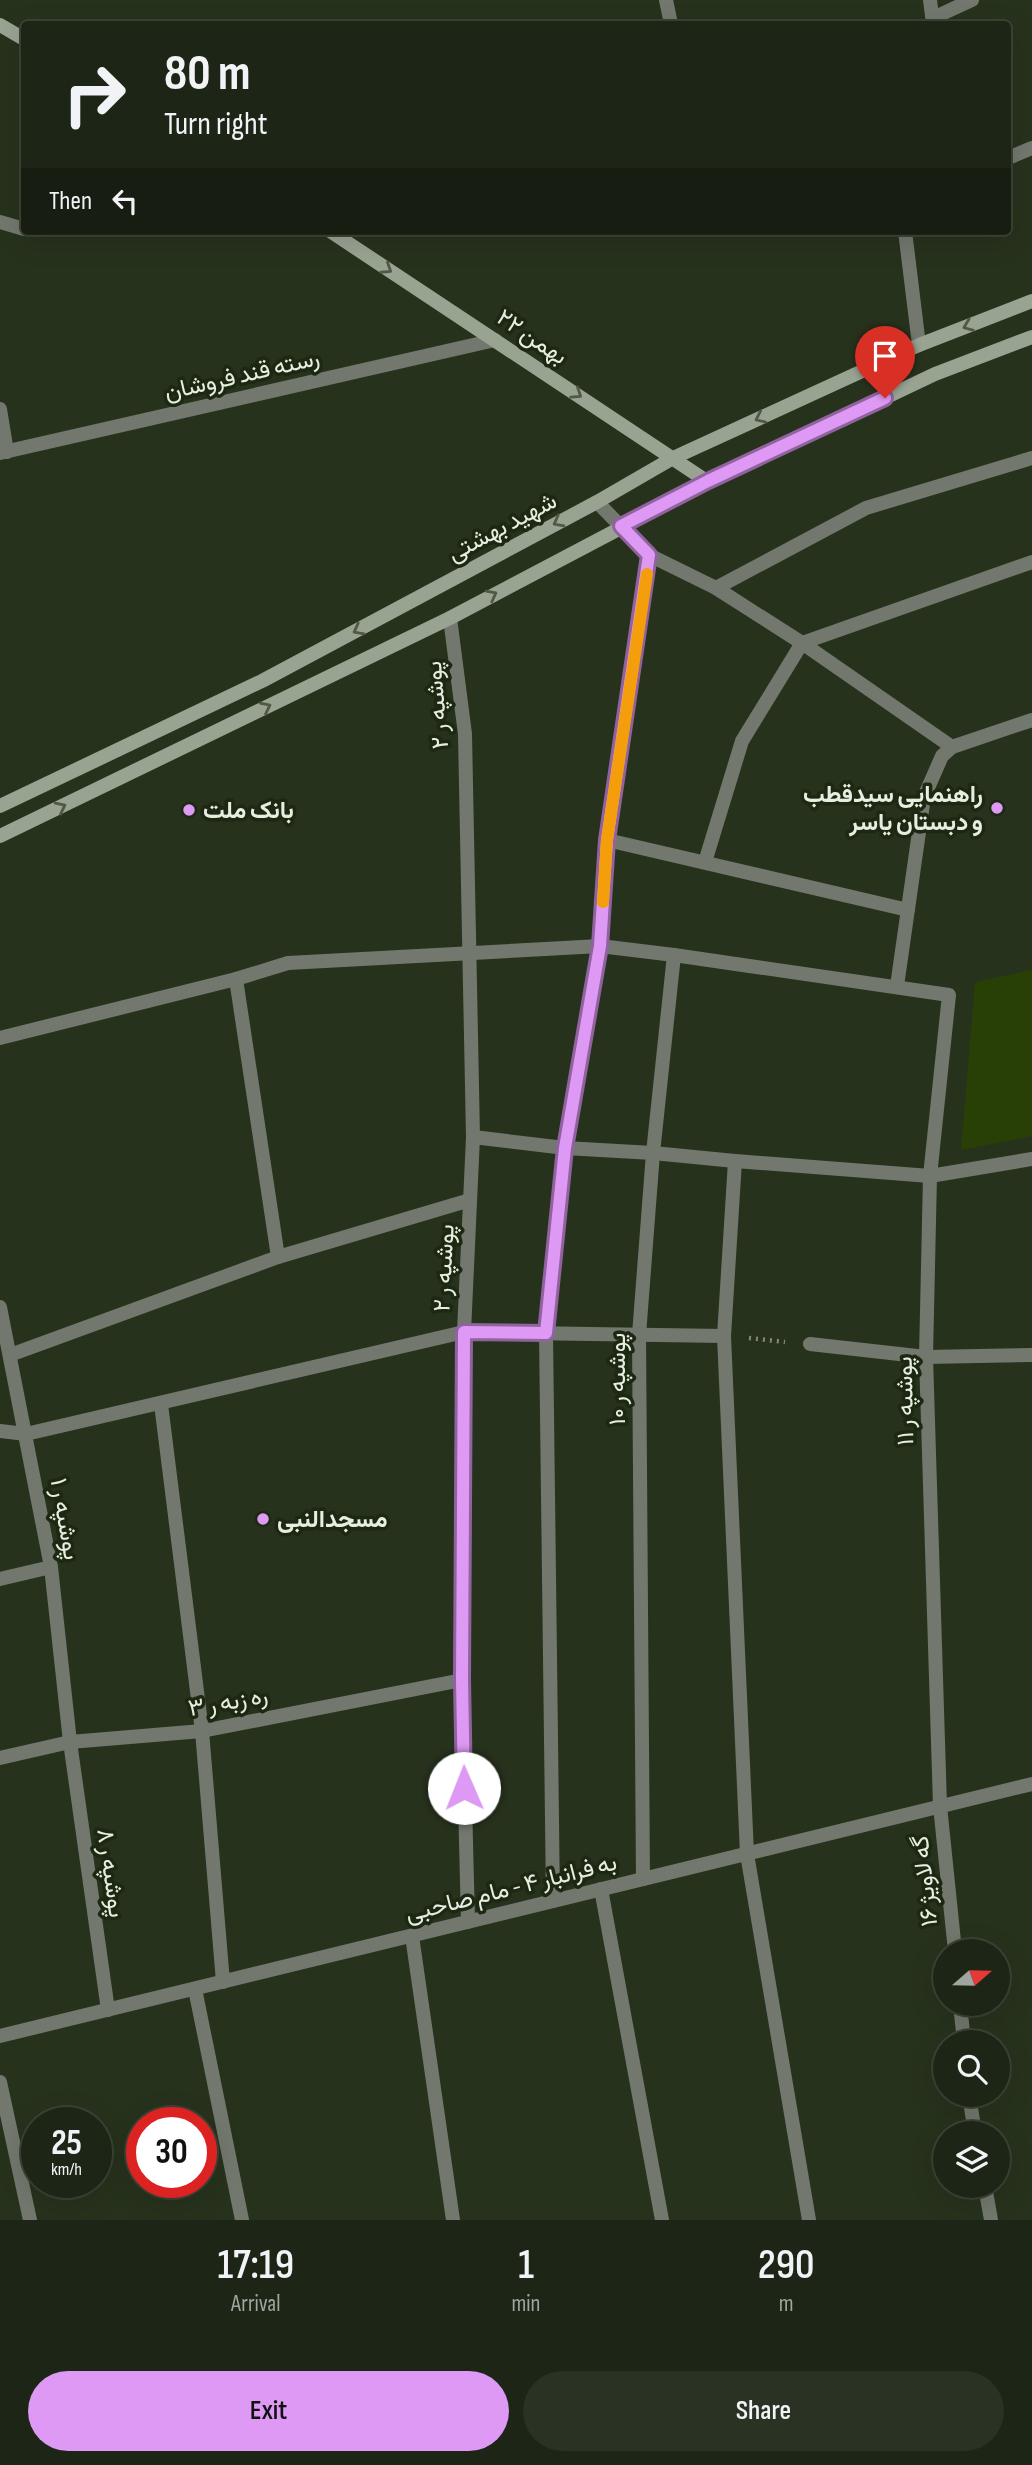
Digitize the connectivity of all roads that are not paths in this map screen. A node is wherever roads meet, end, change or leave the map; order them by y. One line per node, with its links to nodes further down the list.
1 (666, 0): 4 (street)
2 (930, 0): 5 (street)
3 (972, 0): 5 (street)
4 (670, 21)
5 (933, 21)
6 (0, 25): 7 (main road)
7 (21, 36)
8 (1032, 148): 9 (street)
9 (1011, 157)
10 (0, 222): 11 (street)
11 (21, 228)
12 (336, 235): 16 (main road, ۲۲ بهمن, one-way to 16)
13 (905, 235): 17 (street)
14 (1032, 301): 17 (main road, شهید بهشتی, one-way to 17)
15 (1032, 337): 22 (main road)
16 (495, 340): 19 (street, رسته قند فروشان); 20 (main road, ۲۲ بهمن, one-way to 20)
17 (919, 345): 20 (main road, شهید بهشتی, one-way to 20)
18 (0, 410): 19 (street)
19 (4, 453)
20 (673, 458): 22 (main road, ۲۲ بهمن); 23 (main road, شهید بهشتی)
21 (1032, 458): 27 (street)
22 (708, 481): 24 (main road)
23 (597, 502): 24 (street); 32 (main road, شهید بهشتی, one-way to 32)
24 (621, 526): 25 (street); 28 (main road, one-way to 24)
25 (649, 555): 27 (street); 34 (street)
26 (1032, 562): 29 (street)
27 (716, 588): 29 (street)
28 (450, 618): 33 (main road, one-way to 28); 38 (street, پوشپه ر ۲)
29 (802, 643): 31 (street); 35 (street)
30 (1032, 720): 31 (street)
31 (952, 747): 36 (street)
32 (0, 806)
33 (0, 836)
34 (607, 840): 35 (street); 37 (street)
35 (705, 863): 36 (street)
36 (908, 910): 41 (street)
37 (600, 946): 38 (street); 39 (street); 44 (street)
38 (470, 954): 40 (street); 43 (street, پوشپه ر ۲)
39 (674, 955): 41 (street); 45 (street, پوشپه ر ۱۰)
40 (236, 979): 42 (street); 50 (street)
41 (897, 986): 48 (street, پوشپه ر ۱۱)
42 (0, 1038)
43 (473, 1136): 44 (street); 49 (street, پوشپه ر ۲)
44 (565, 1148): 45 (street); 53 (street)
45 (653, 1153): 47 (street); 54 (street, پوشپه ر ۱۰)
46 (1032, 1159): 48 (street)
47 (735, 1161): 48 (street); 55 (street)
48 (930, 1176): 59 (street, پوشپه ر ۱۱)
49 (470, 1200): 50 (street); 52 (street, پوشپه ر ۲)
50 (278, 1256): 57 (street)
51 (0, 1307): 57 (street, ۱ پوشپه ر)
52 (464, 1332): 53 (street); 60 (street); 65 (street, پوشپه ر ۲)
53 (546, 1333): 54 (street); 74 (street)
54 (639, 1335): 55 (street); 72 (street, پوشپه ر ۱۰)
55 (724, 1336): 71 (street)
56 (810, 1344): 59 (street)
57 (10, 1355): 62 (street, ۱ پوشپه ر)
58 (1032, 1355): 59 (street)
59 (926, 1357): 70 (street, پوشپه ر ۱۱)
60 (162, 1404): 62 (street); 66 (street)
61 (0, 1431): 62 (street)
62 (26, 1434): 63 (street, ۱ پوشپه ر)
63 (51, 1567): 64 (street); 67 (street, ۱ پوشپه ر)
64 (0, 1579)
65 (462, 1680): 66 (street, ره زبه ر ۳); 75 (street, پوشپه ر ۲)
66 (202, 1731): 67 (street, ره زبه ر ۳); 78 (street)
67 (70, 1742): 68 (street, ره زبه ر ۳); 80 (street, پوشپە ر ۸)
68 (0, 1758)
69 (1032, 1784): 70 (street, به فرانبار ۴ - مام صاحبی)
70 (940, 1806): 71 (street, به فرانبار ۴ - مام صاحبی); 77 (street, ۱۶ گه لاویژ)
71 (747, 1854): 72 (street, به فرانبار ۴ - مام صاحبی); 88 (street)
72 (643, 1879): 73 (street, به فرانبار ۴ - مام صاحبی)
73 (601, 1889): 74 (street, به فرانبار ۴ - مام صاحبی); 87 (street)
74 (553, 1901): 75 (street, به فرانبار ۴ - مام صاحبی)
75 (468, 1922): 76 (street, به فرانبار ۴ - مام صاحبی)
76 (412, 1936): 78 (street, به فرانبار ۴ - مام صاحبی); 86 (street)
77 (954, 1939)
78 (223, 1982): 79 (street, به فرانبار ۴ - مام صاحبی)
79 (195, 1989): 80 (street, به فرانبار ۴ - مام صاحبی); 85 (street)
80 (108, 2010): 81 (street, به فرانبار ۴ - مام صاحبی)
81 (0, 2036)
82 (0, 2082): 84 (street)
83 (987, 2198): 89 (street)
84 (30, 2220)
85 (242, 2220)
86 (453, 2220)
87 (662, 2220)
88 (809, 2220)
89 (991, 2220)

